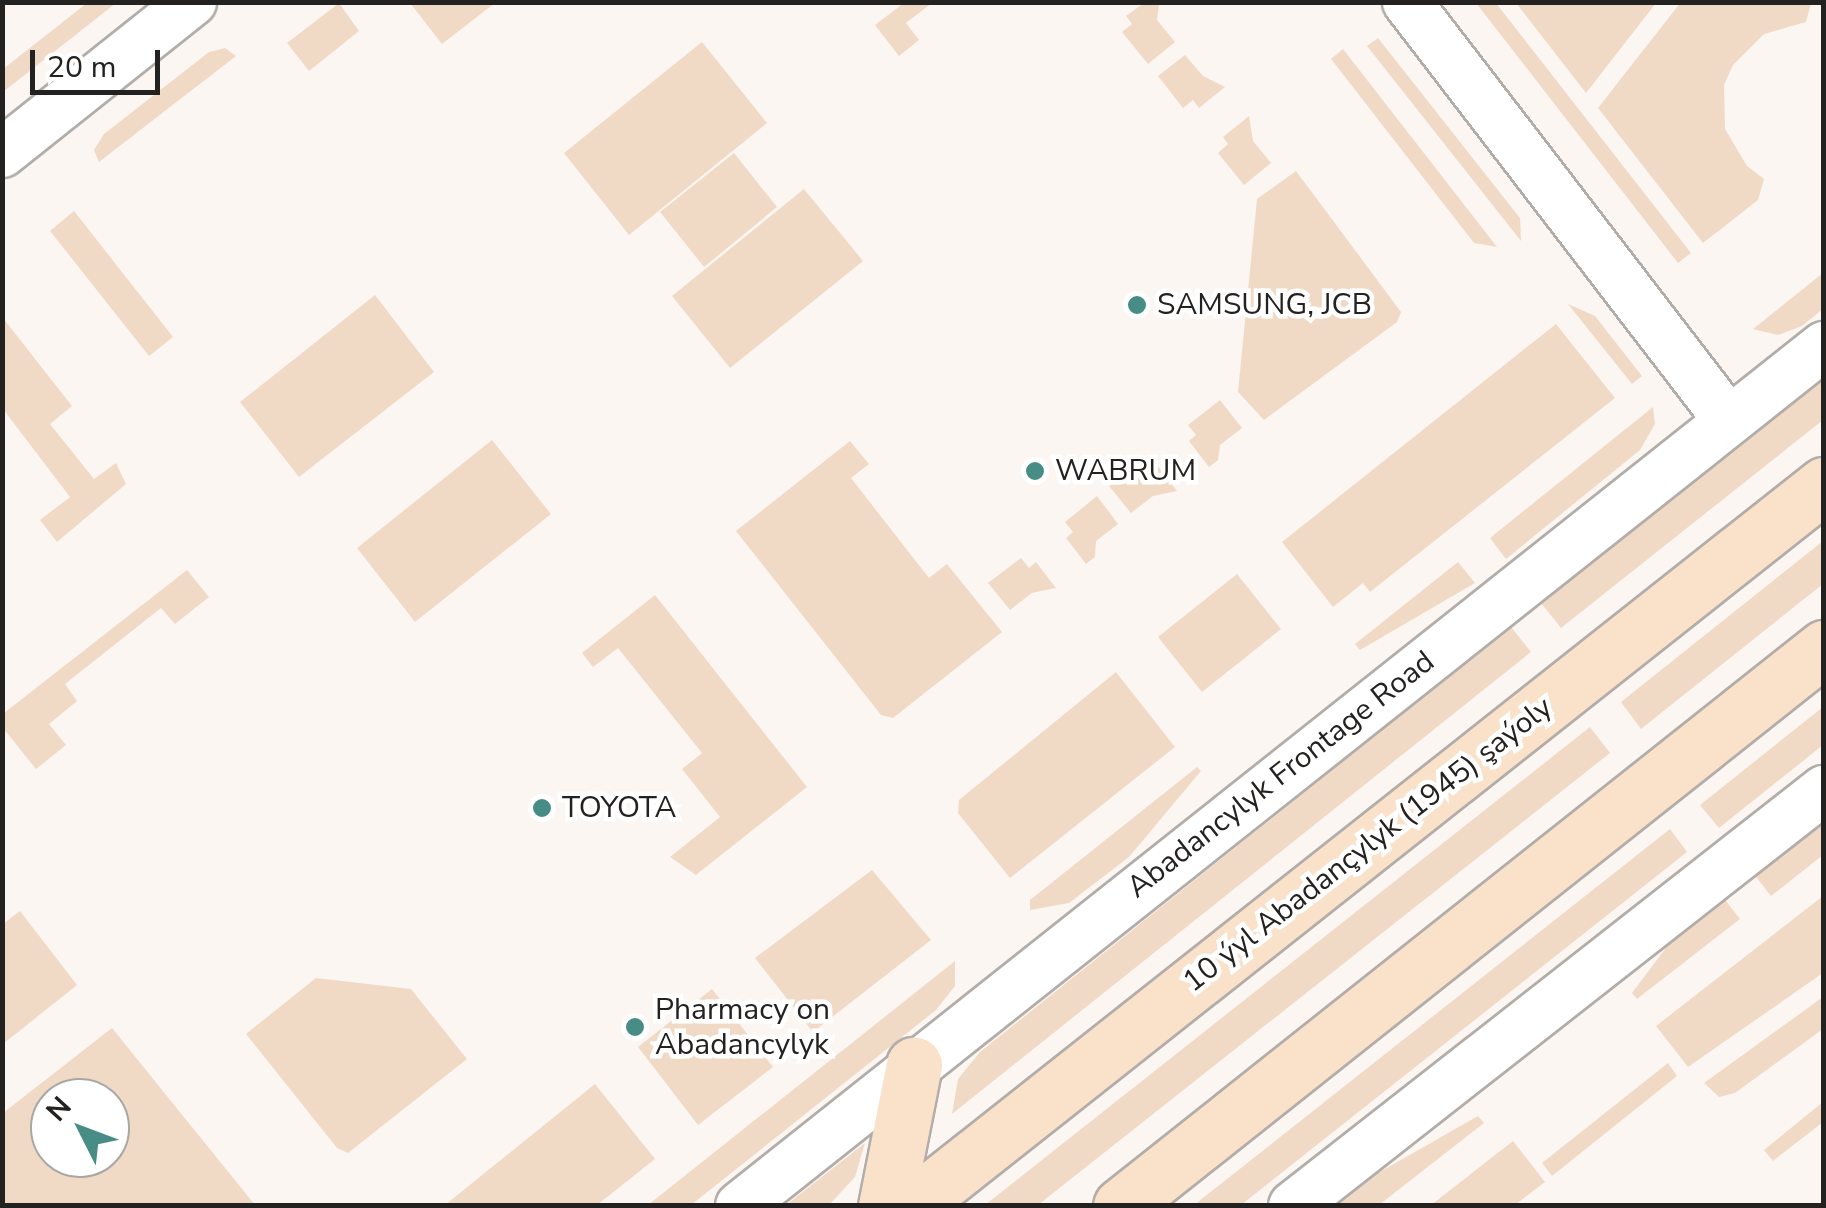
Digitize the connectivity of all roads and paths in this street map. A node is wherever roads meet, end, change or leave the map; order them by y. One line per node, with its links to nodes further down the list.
1 (192, 2): 3 (street)
2 (1407, 2): 5 (street)
3 (2, 153)
4 (1824, 346): 5 (street, Abadancylyk Frontage Road)
5 (1728, 422): 9 (street, Abadancylyk Frontage Road)
6 (1824, 485): 12 (main road, 10 ýyl Abadançylyk (1945) şaýoly)
7 (1824, 648): 13 (main road)
8 (1824, 790): 14 (street)
9 (914, 1066): 10 (street, Abadancylyk Frontage Road); 11 (main road)
10 (740, 1206)
11 (886, 1206)
12 (912, 1206)
13 (1122, 1206)
14 (1293, 1206)

